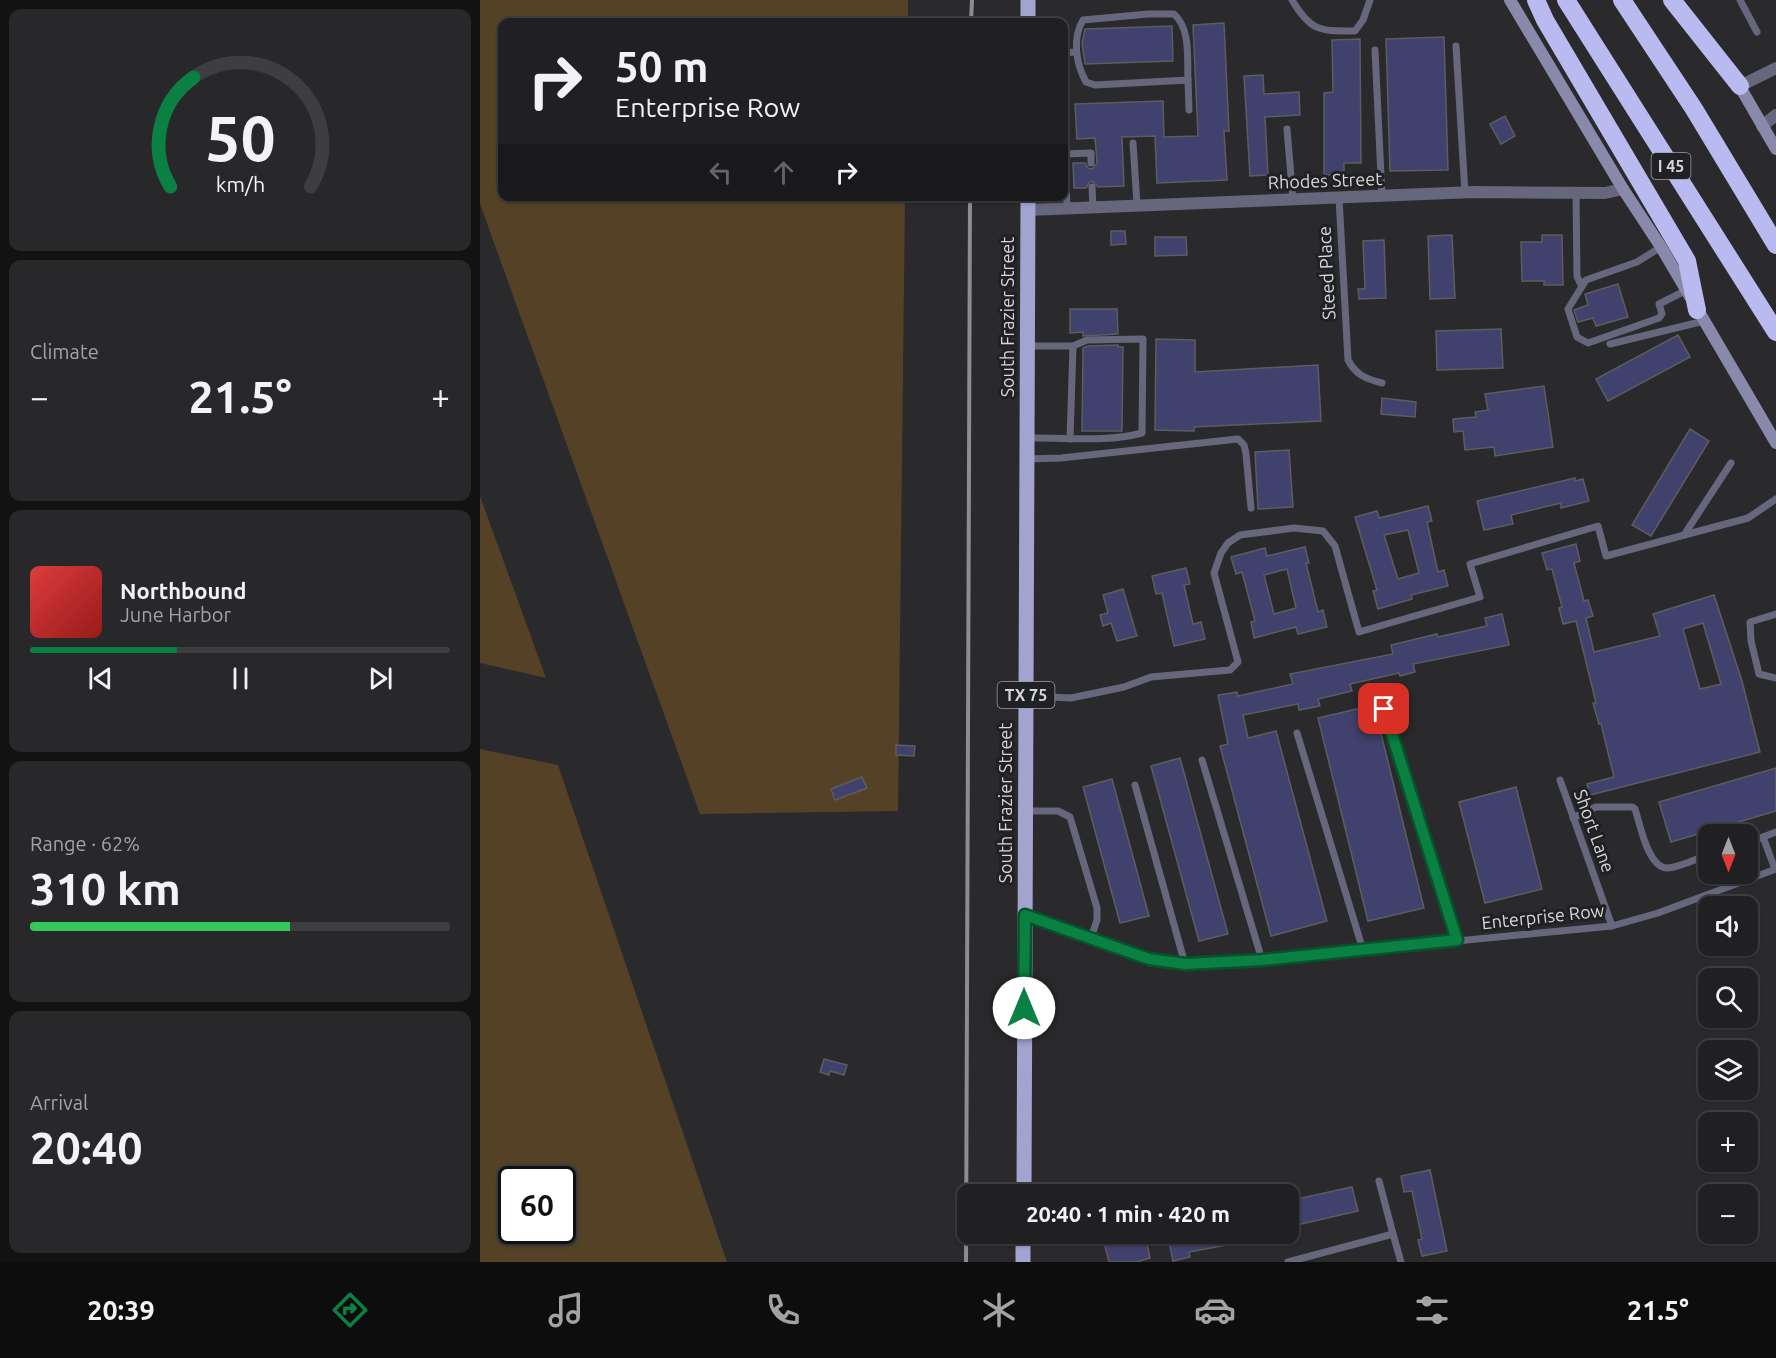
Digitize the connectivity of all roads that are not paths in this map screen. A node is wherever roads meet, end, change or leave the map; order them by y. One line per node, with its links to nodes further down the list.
1 (1028, 0): 11 (main road)
2 (1292, 0): 3 (lane)
3 (1370, 0)
4 (1510, 0): 29 (main road)
5 (1536, 0): 44 (highway)
6 (1566, 0): 45 (highway, I 45)
7 (1622, 0): 40 (highway, I 45)
8 (1672, 0): 19 (highway)
9 (1682, 0): 19 (main road)
10 (1740, 0): 12 (lane)
11 (1028, 18)
12 (1757, 32)
13 (1456, 46): 30 (lane)
14 (1375, 50): 32 (lane)
15 (1077, 52): 16 (lane); 18 (lane); 18 (lane)
16 (1068, 53)
17 (1776, 68): 19 (street)
18 (1188, 80): 20 (lane)
19 (1740, 86): 22 (main road)
20 (1189, 110)
21 (1776, 116): 22 (street)
22 (1762, 126): 25 (main road)
23 (1287, 129): 34 (lane)
24 (1134, 143): 37 (lane)
25 (1776, 148)
26 (1068, 154): 27 (lane)
27 (1091, 163)
28 (1092, 187): 38 (lane)
29 (1623, 189): 31 (street, Rhodes Street); 41 (main road)
30 (1465, 193): 31 (street, Rhodes Street); 32 (street, Rhodes Street)
31 (1576, 193): 42 (lane)
32 (1382, 196): 33 (street, Rhodes Street)
33 (1339, 198): 34 (street, Rhodes Street); 49 (lane, Steed Place)
34 (1293, 200): 37 (street, Rhodes Street)
35 (1067, 201): 39 (lane)
36 (1028, 203): 39 (street, Rhodes Street); 47 (main road, South Frazier Street / TX 75)
37 (1137, 204): 38 (street, Rhodes Street)
38 (1093, 208): 39 (street, Rhodes Street)
39 (1067, 209)
40 (1776, 245)
41 (1661, 247): 42 (lane); 43 (main road)
42 (1581, 285): 43 (lane)
43 (1685, 291): 44 (main road)
44 (1700, 316): 46 (lane); 52 (main road)
45 (1776, 332)
46 (1610, 344)
47 (1028, 346): 48 (lane); 50 (main road, South Frazier Street / TX 75)
48 (1073, 346): 51 (lane); 51 (lane)
49 (1382, 383)
50 (1028, 438): 51 (lane); 53 (main road, South Frazier Street / TX 75)
51 (1070, 439)
52 (1776, 443)
53 (1028, 459): 56 (lane); 60 (main road, South Frazier Street / TX 75)
54 (1731, 463): 57 (lane)
55 (1776, 499): 57 (lane)
56 (1251, 508)
57 (1684, 535): 60 (lane)
58 (1776, 614): 59 (lane)
59 (1776, 678)
60 (1026, 696): 66 (main road, South Frazier Street / TX 75)
61 (1384, 709): 76 (lane)
62 (1296, 733): 77 (lane)
63 (1202, 760): 78 (lane)
64 (1560, 780): 67 (lane, Short Lane)
65 (1136, 785): 79 (lane)
66 (1026, 811): 73 (main road, South Frazier Street / TX 75); 75 (lane)
67 (1573, 818): 71 (lane); 74 (lane, Short Lane)
68 (1776, 832): 69 (lane)
69 (1763, 837): 70 (lane); 72 (lane)
70 (1758, 839)
71 (1698, 858)
72 (1775, 869): 74 (lane, Enterprise Row)
73 (1025, 915): 75 (lane, Enterprise Row); 81 (main road, South Frazier Street / TX 75)
74 (1612, 926): 76 (lane, Enterprise Row)
75 (1091, 939): 79 (lane, Enterprise Row)
76 (1457, 940): 77 (lane, Enterprise Row)
77 (1364, 950): 78 (lane, Enterprise Row)
78 (1262, 960): 79 (lane, Enterprise Row)
79 (1185, 964)
80 (1379, 1181): 82 (lane)
81 (1024, 1184)
82 (1393, 1234): 85 (lane); 86 (lane)
83 (1023, 1244): 84 (main road)
84 (1023, 1262)
85 (1288, 1262)
86 (1401, 1262)

